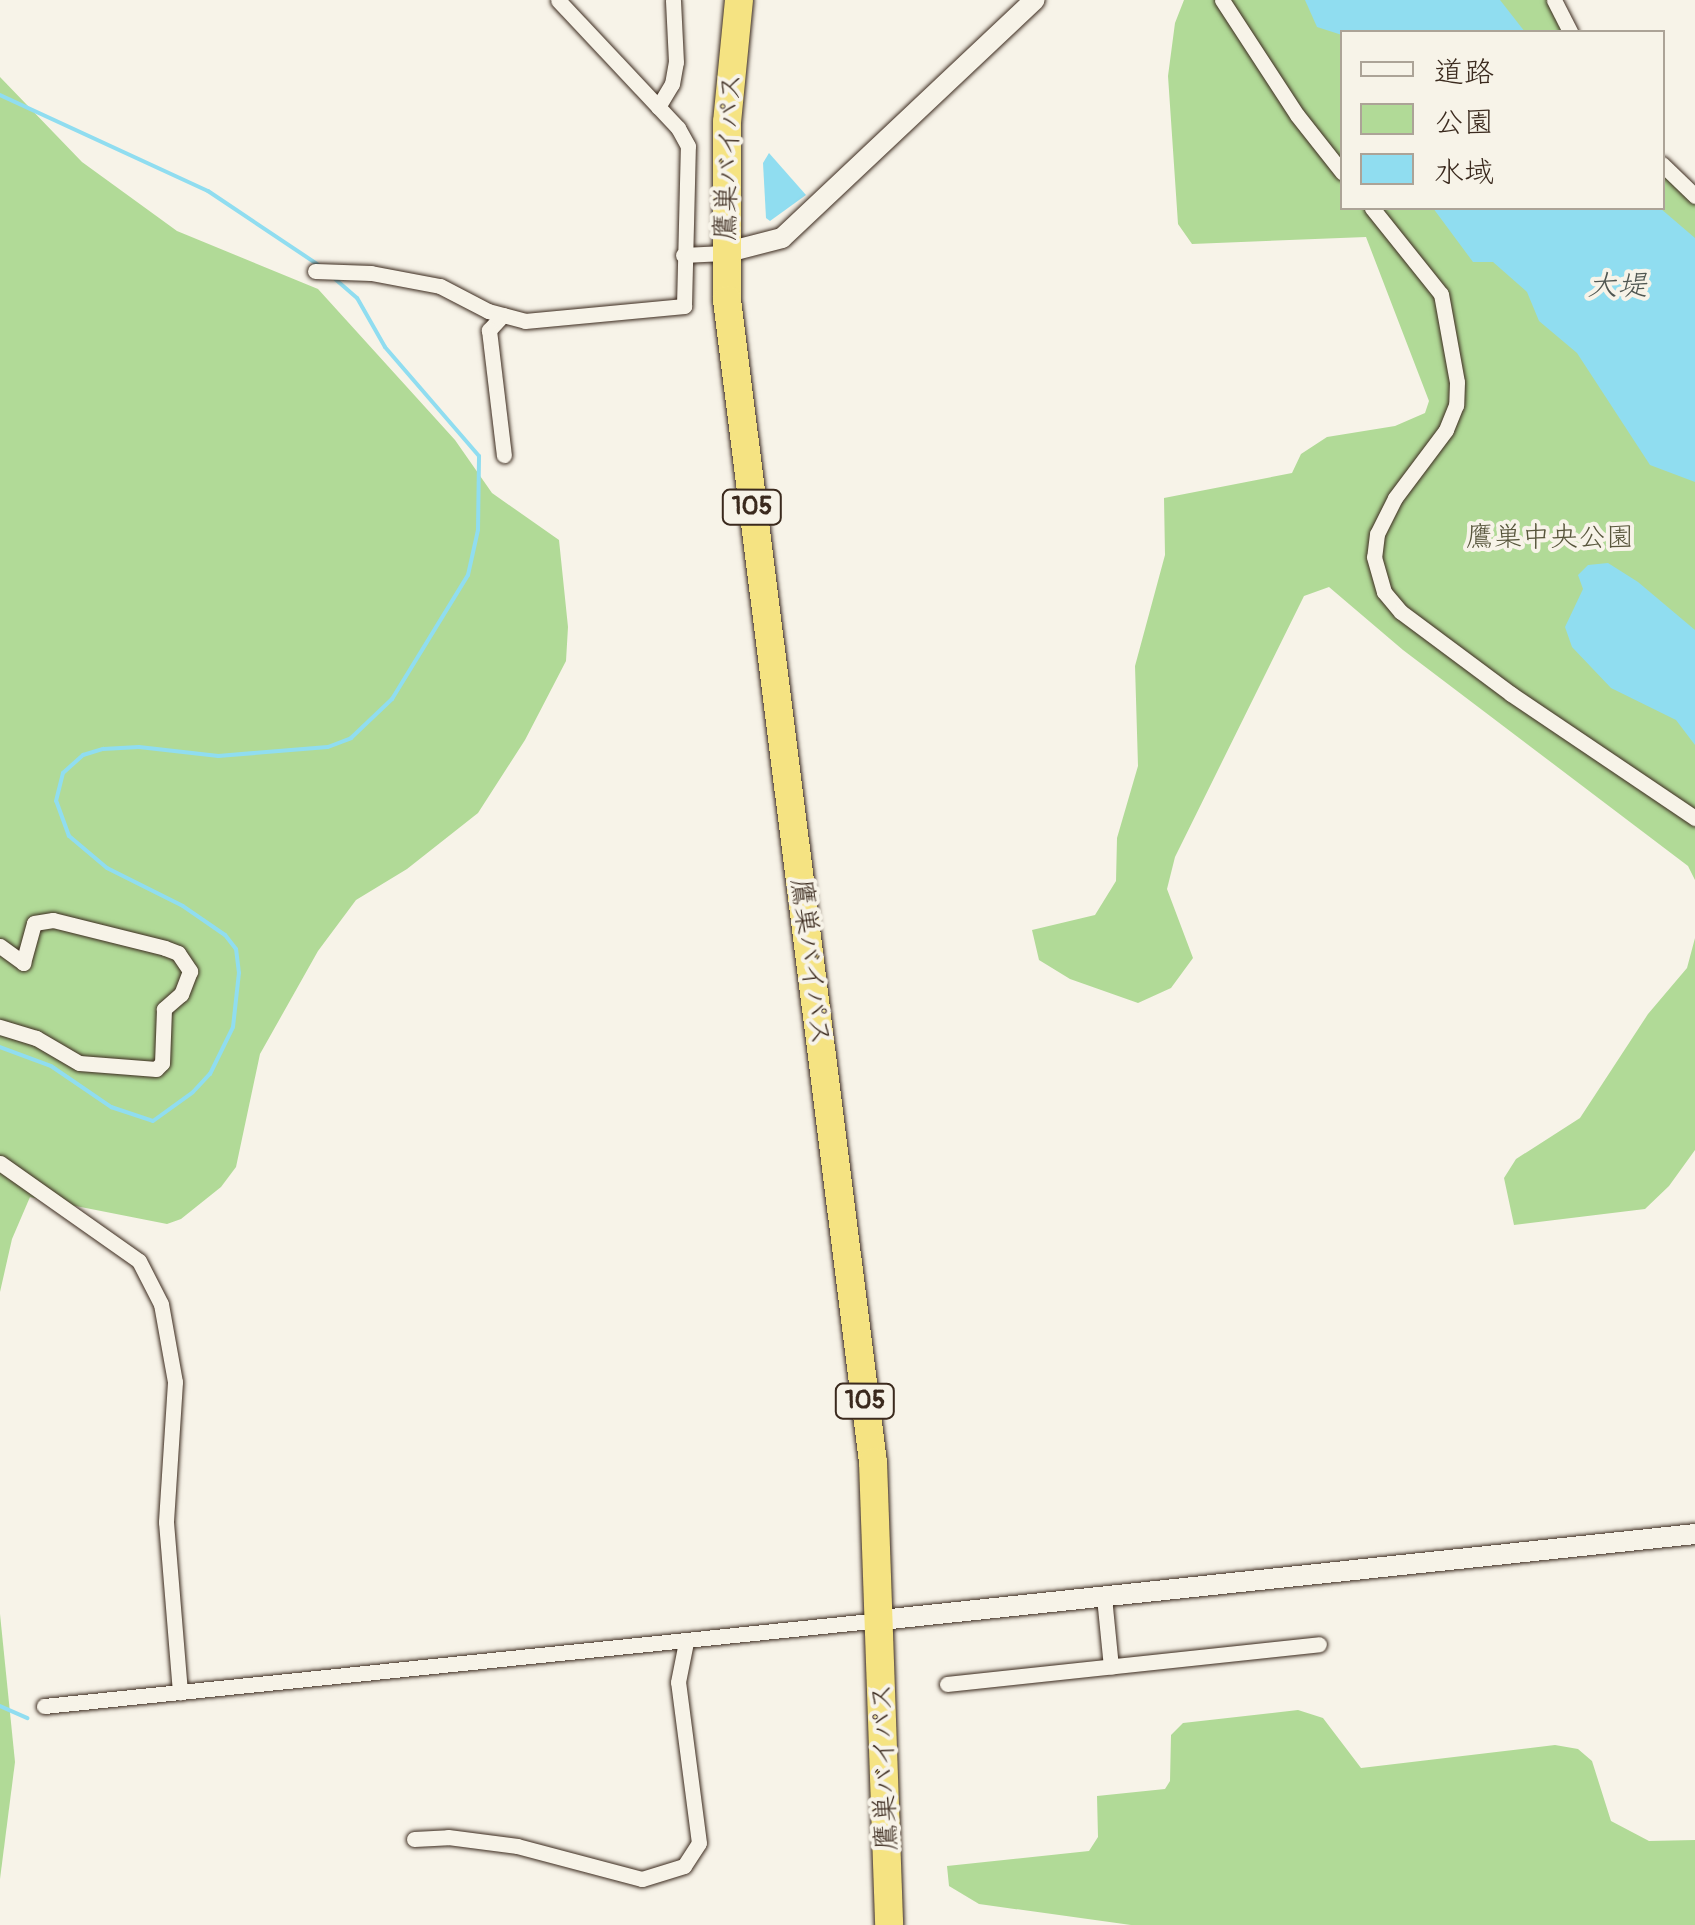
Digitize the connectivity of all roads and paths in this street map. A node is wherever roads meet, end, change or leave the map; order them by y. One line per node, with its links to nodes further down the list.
1 (558, 0): 8 (street)
2 (673, 0): 8 (street)
3 (739, 0): 13 (highway, 鷹巣バイパス / 105)
4 (1036, 0): 13 (street)
5 (1222, 0): 10 (street)
6 (1554, 0): 7 (street)
7 (1569, 30)
8 (658, 107): 14 (street)
9 (1665, 167): 11 (street)
10 (1340, 169)
11 (1695, 196)
12 (1374, 210): 18 (street)
13 (724, 253): 14 (street); 24 (highway, 鷹巣バイパス / 105)
14 (684, 255): 16 (street)
15 (315, 272): 16 (street)
16 (504, 315): 17 (street)
17 (504, 455)
18 (1695, 818)
19 (0, 946): 20 (street)
20 (0, 1027)
21 (0, 1163): 29 (street)
22 (1695, 1534): 23 (street)
23 (1104, 1597): 24 (street); 27 (street)
24 (881, 1620): 25 (street); 32 (highway, 鷹巣バイパス / 105)
25 (686, 1642): 29 (street); 31 (street)
26 (1319, 1644): 27 (street)
27 (1111, 1667): 28 (street)
28 (948, 1684)
29 (180, 1692): 30 (street)
30 (44, 1706)
31 (414, 1839)
32 (889, 1925)

